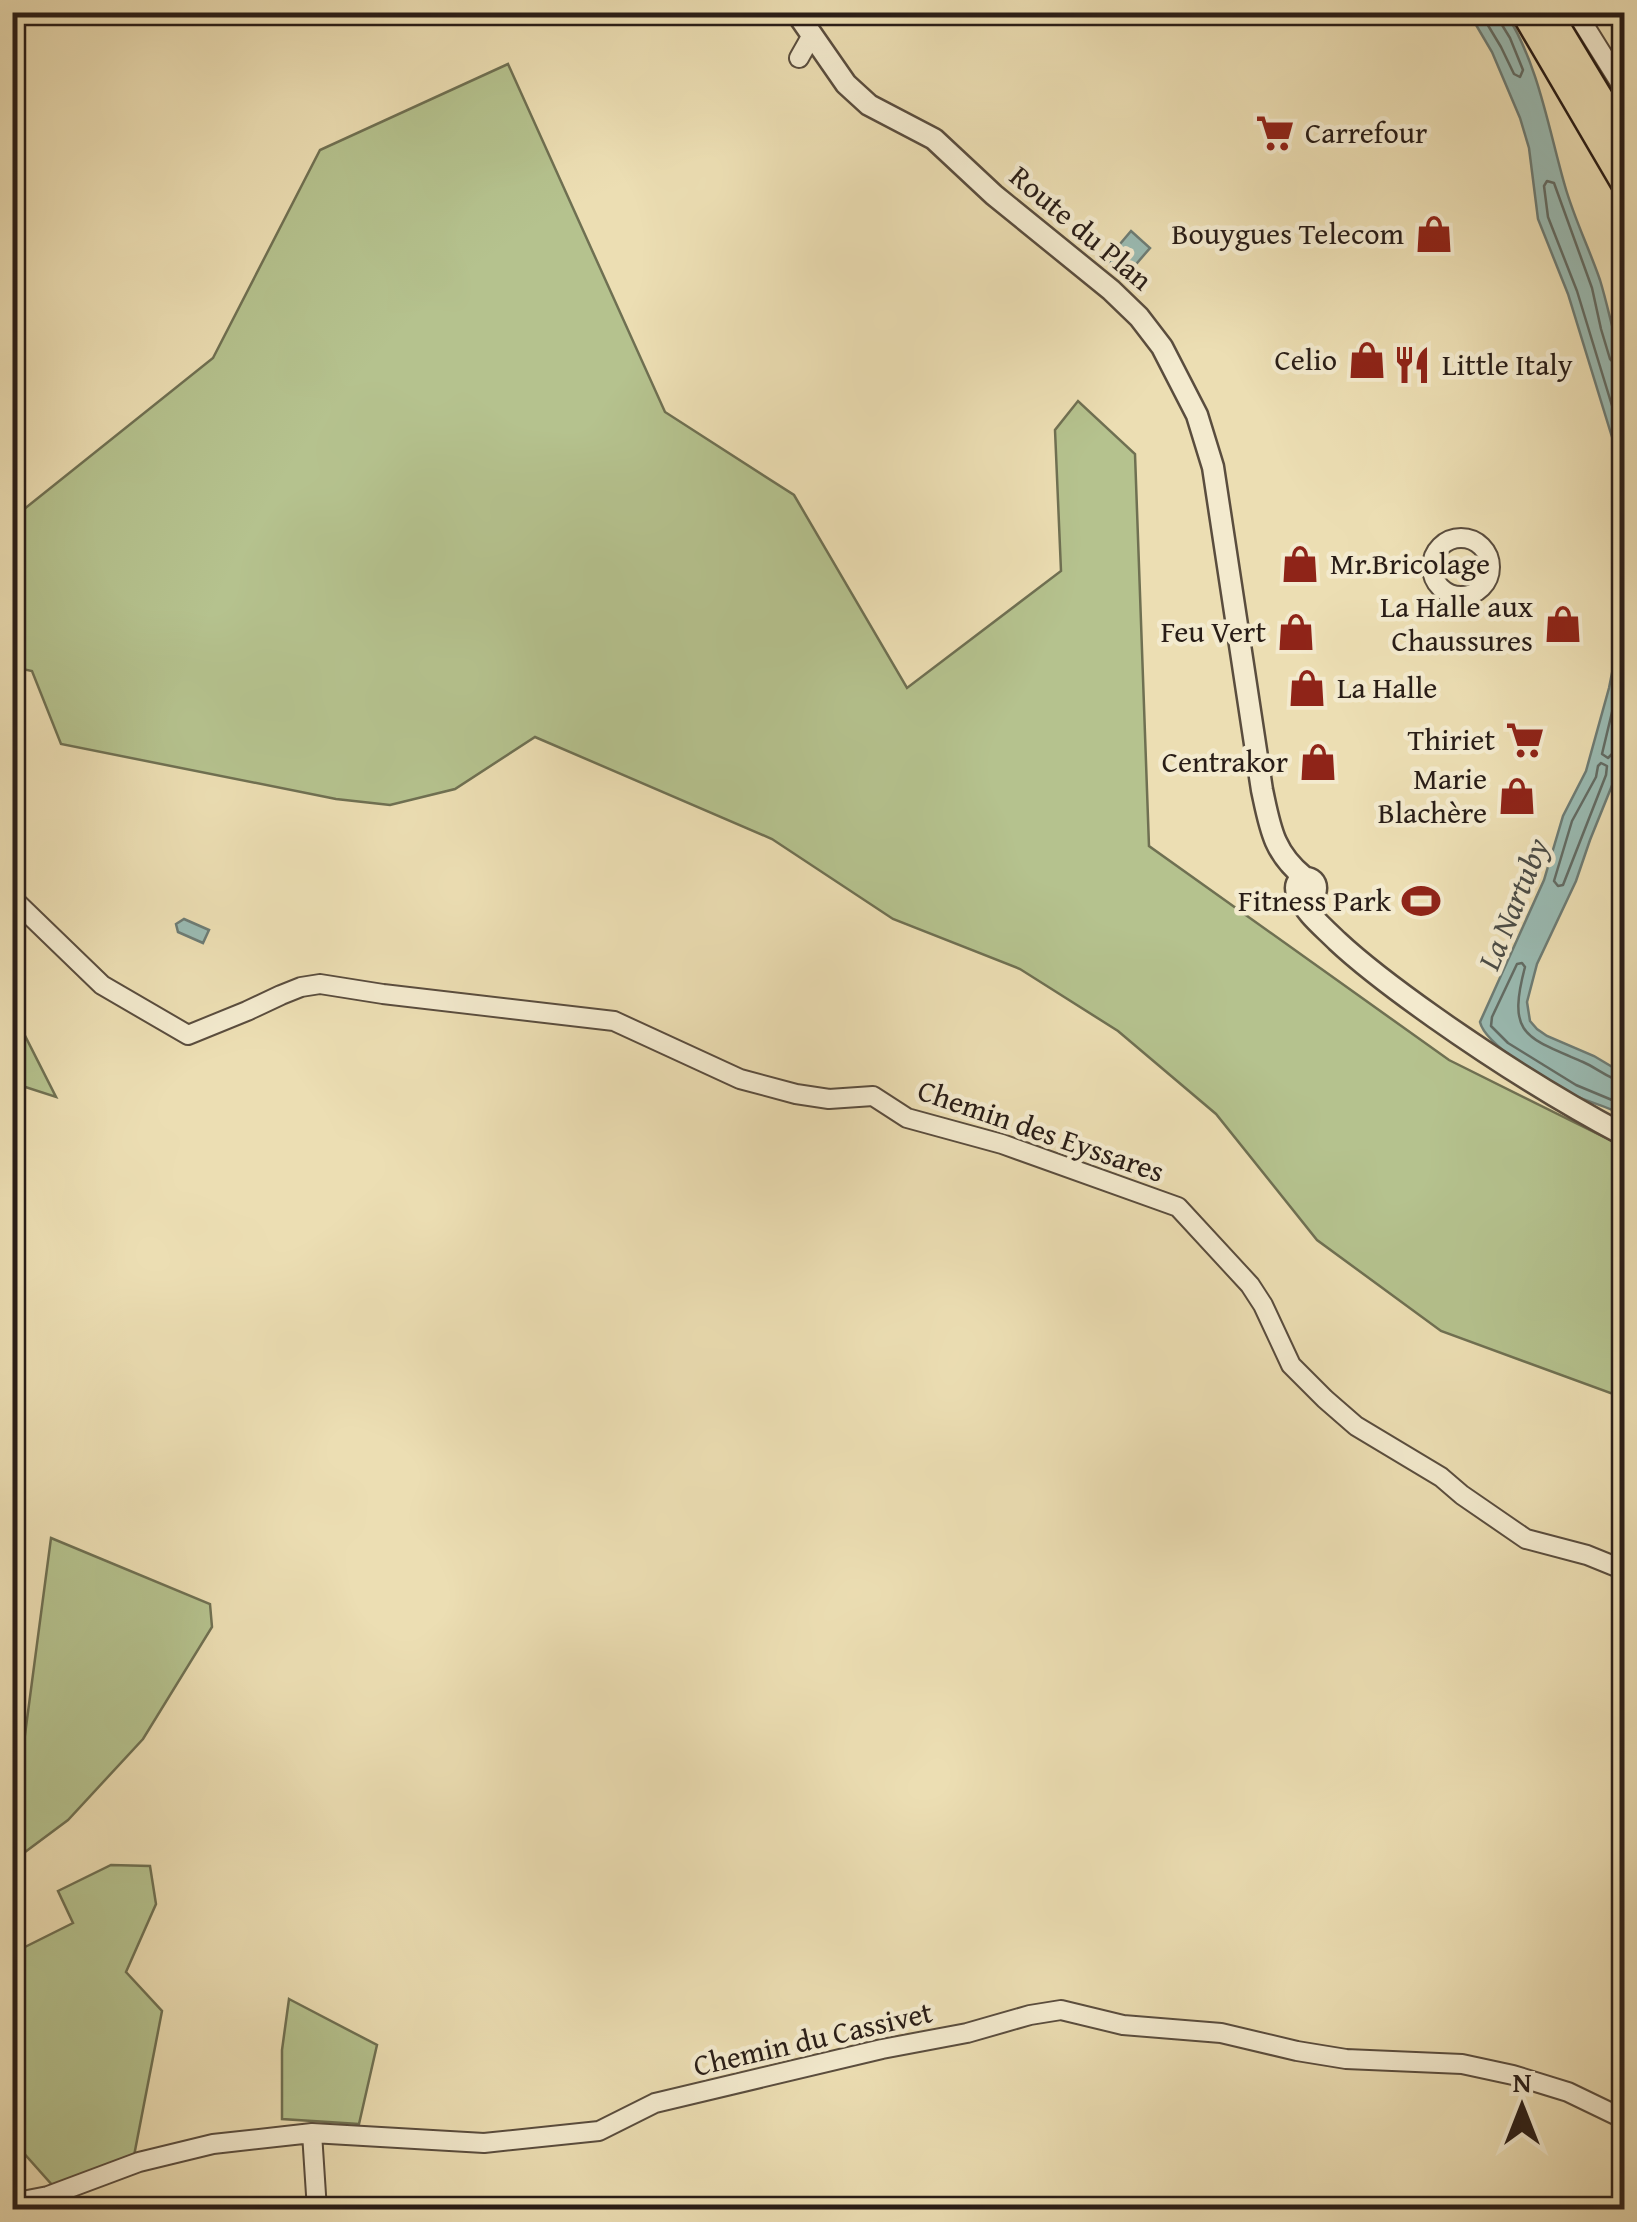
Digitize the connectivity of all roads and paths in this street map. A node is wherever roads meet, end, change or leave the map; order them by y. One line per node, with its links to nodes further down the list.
1 (796, 12): 5 (street, Route du Plan)
2 (1524, 12): 9 (main road)
3 (1548, 12): 8 (main road)
4 (1576, 12): 7 (street)
5 (812, 35): 6 (street); 11 (street, Route du Plan)
6 (799, 58)
7 (1624, 90)
8 (1624, 138)
9 (1624, 182)
10 (12, 898): 12 (street, Chemin des Eyssares)
11 (1624, 1134)
12 (1624, 1570)
13 (1624, 2119): 14 (street, Chemin du Cassivet)
14 (312, 2132): 15 (street, Chemin du Cassivet); 16 (street)
15 (12, 2202)
16 (318, 2210)

